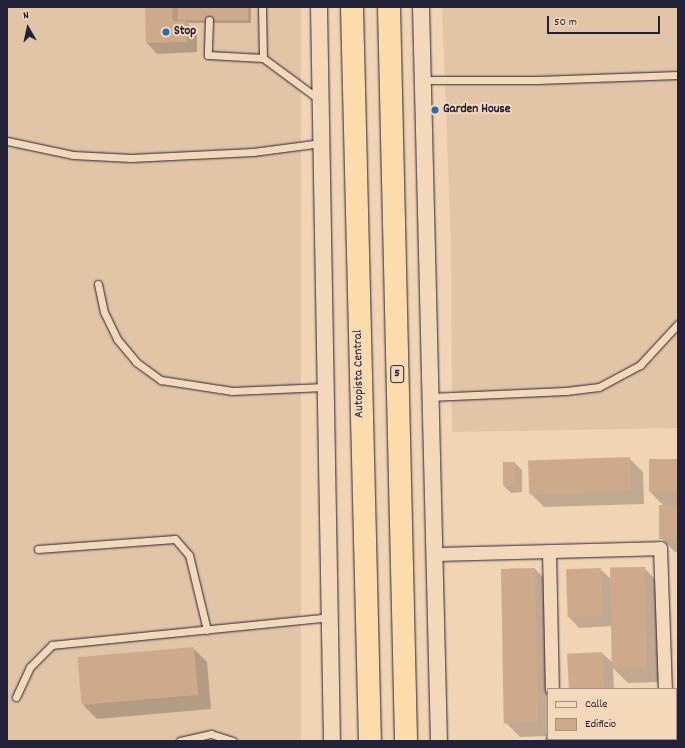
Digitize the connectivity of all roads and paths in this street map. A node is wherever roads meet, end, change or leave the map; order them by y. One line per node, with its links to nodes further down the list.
1 (262, 7): 7 (lane)
2 (319, 7): 10 (street)
3 (352, 7): 28 (highway, Autopista Central)
4 (389, 7): 29 (highway, 5)
5 (421, 7): 9 (street)
6 (209, 20): 7 (lane)
7 (263, 58): 10 (lane)
8 (678, 75): 9 (lane)
9 (422, 80): 16 (street)
10 (320, 100): 12 (street)
11 (7, 141): 12 (lane)
12 (321, 143): 15 (street)
13 (98, 284): 15 (lane)
14 (678, 324): 16 (lane)
15 (324, 387): 20 (street)
16 (430, 397): 19 (street)
17 (38, 549): 21 (lane)
18 (549, 551): 19 (street); 22 (street); 23 (street)
19 (434, 554): 30 (street)
20 (331, 617): 21 (lane); 27 (street)
21 (208, 630): 24 (lane)
22 (552, 688)
23 (665, 688)
24 (16, 697)
25 (180, 741): 26 (lane)
26 (233, 741)
27 (332, 741)
28 (370, 741)
29 (406, 741)
30 (439, 741)

